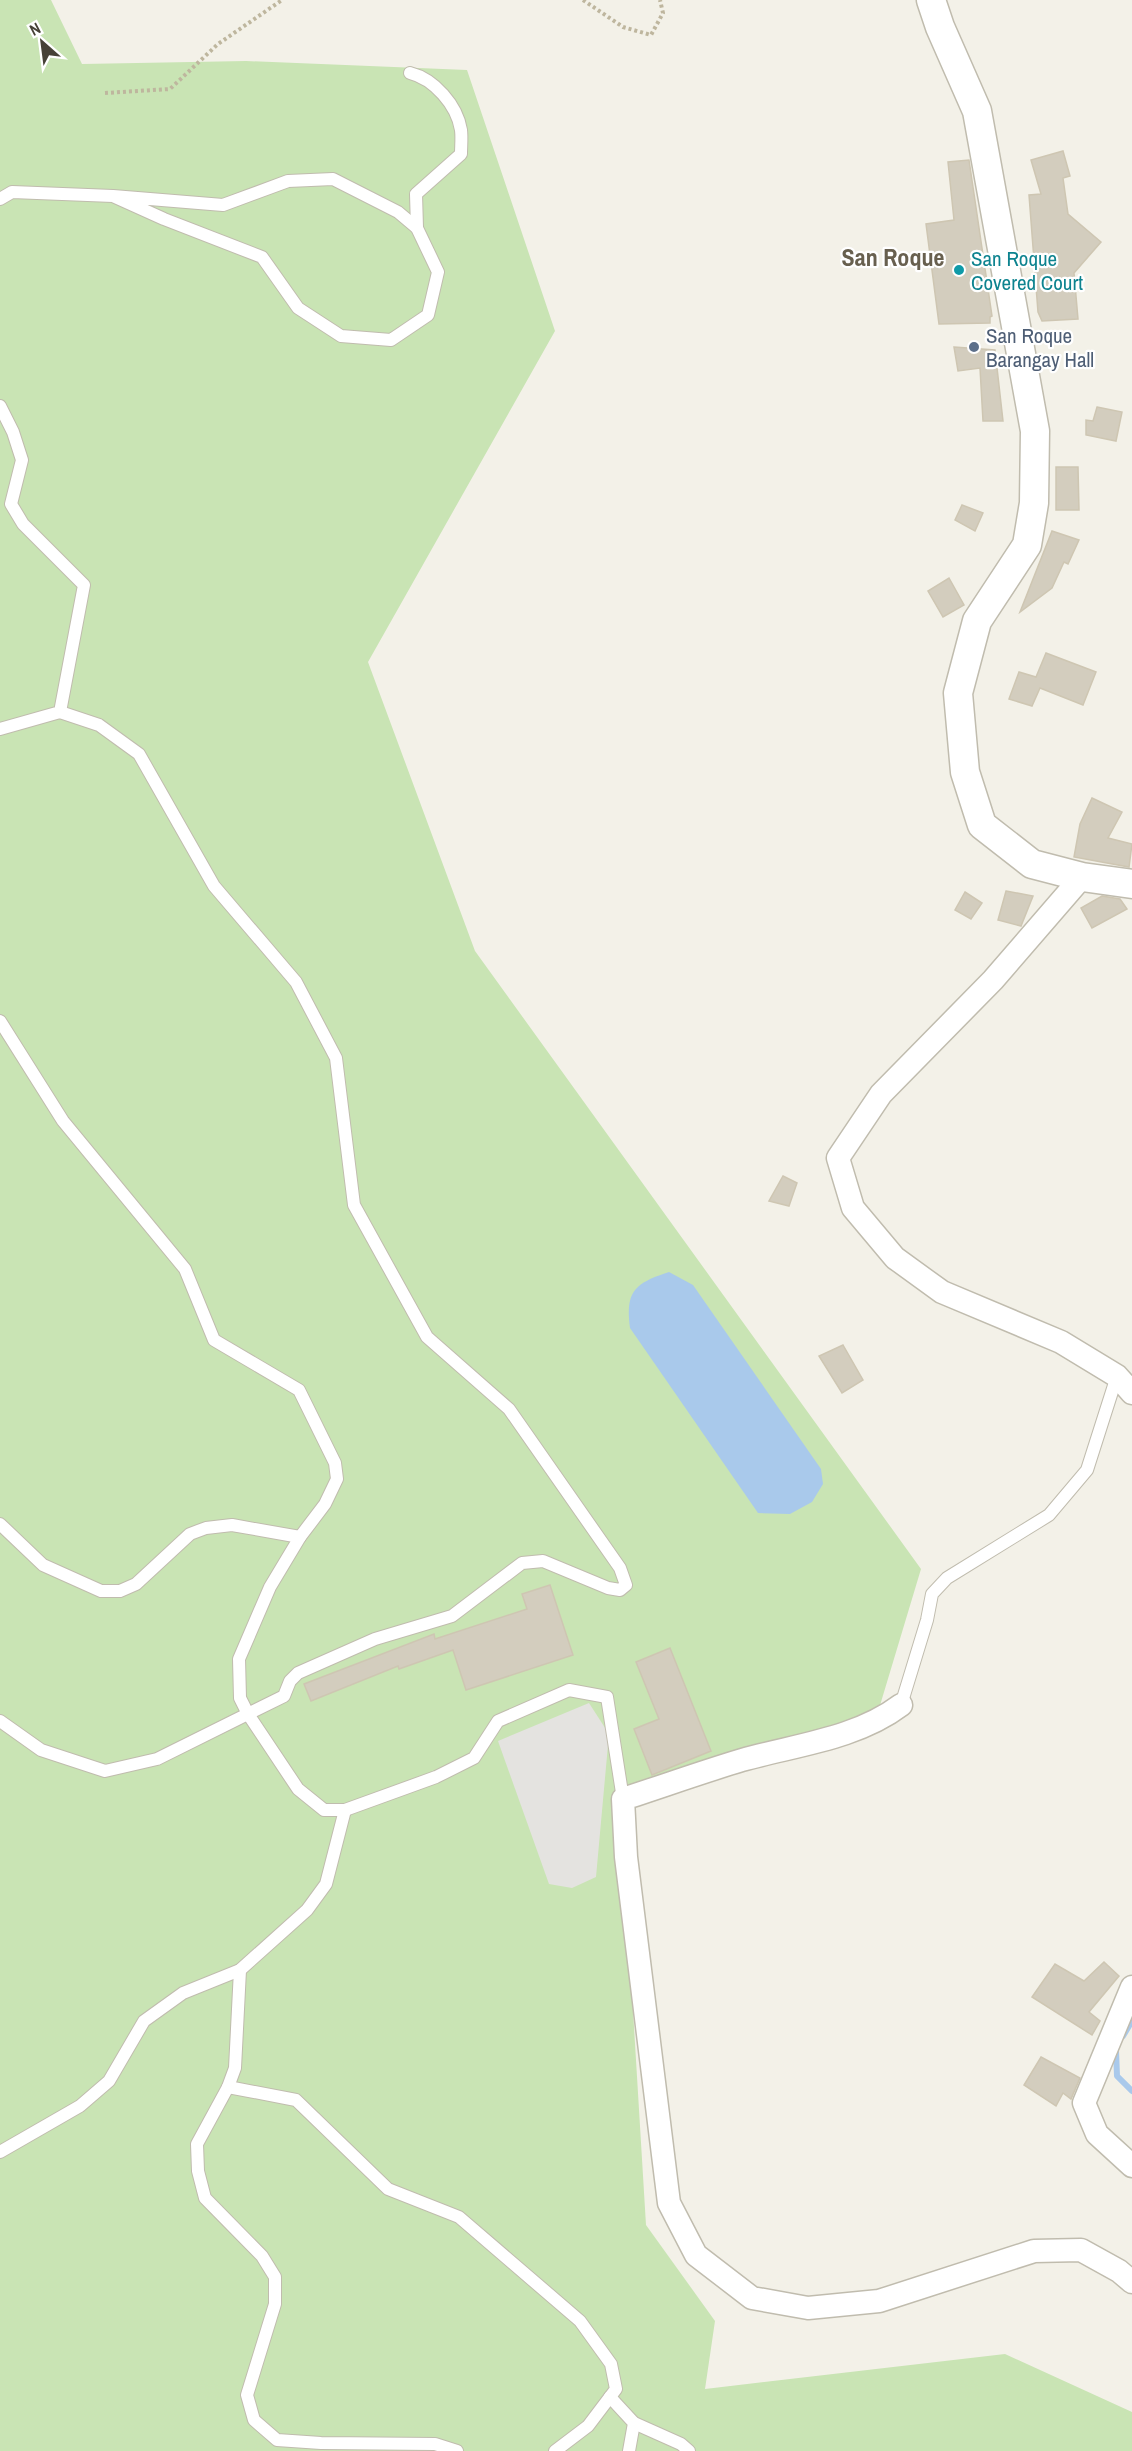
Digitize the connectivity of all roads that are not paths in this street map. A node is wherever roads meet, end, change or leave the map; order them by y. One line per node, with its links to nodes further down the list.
1 (931, 0): 9 (street)
2 (410, 73): 5 (lane)
3 (113, 196): 4 (lane); 5 (lane); 5 (lane)
4 (0, 199)
5 (417, 228)
6 (0, 406): 7 (lane)
7 (60, 712): 8 (lane); 17 (lane)
8 (0, 729)
9 (1082, 877): 10 (street); 12 (street)
10 (1132, 884)
11 (0, 1021): 15 (lane)
12 (1117, 1376): 13 (street); 16 (lane)
13 (1132, 1393)
14 (0, 1524): 15 (lane)
15 (300, 1537): 17 (lane)
16 (901, 1705): 19 (street)
17 (248, 1714): 18 (lane); 21 (lane)
18 (0, 1721)
19 (649, 1790): 20 (street); 22 (street)
20 (623, 1798): 21 (lane); 22 (street)
21 (345, 1810): 23 (lane)
22 (626, 1857): 28 (street)
23 (240, 1970): 25 (lane); 26 (lane)
24 (1132, 1987): 27 (street)
25 (228, 2087): 29 (lane); 31 (lane)
26 (0, 2152)
27 (1132, 2166)
28 (1132, 2282)
29 (610, 2397): 30 (lane); 32 (lane)
30 (634, 2423): 33 (lane); 34 (lane)
31 (457, 2451)
32 (555, 2451)
33 (629, 2451)
34 (689, 2451)

